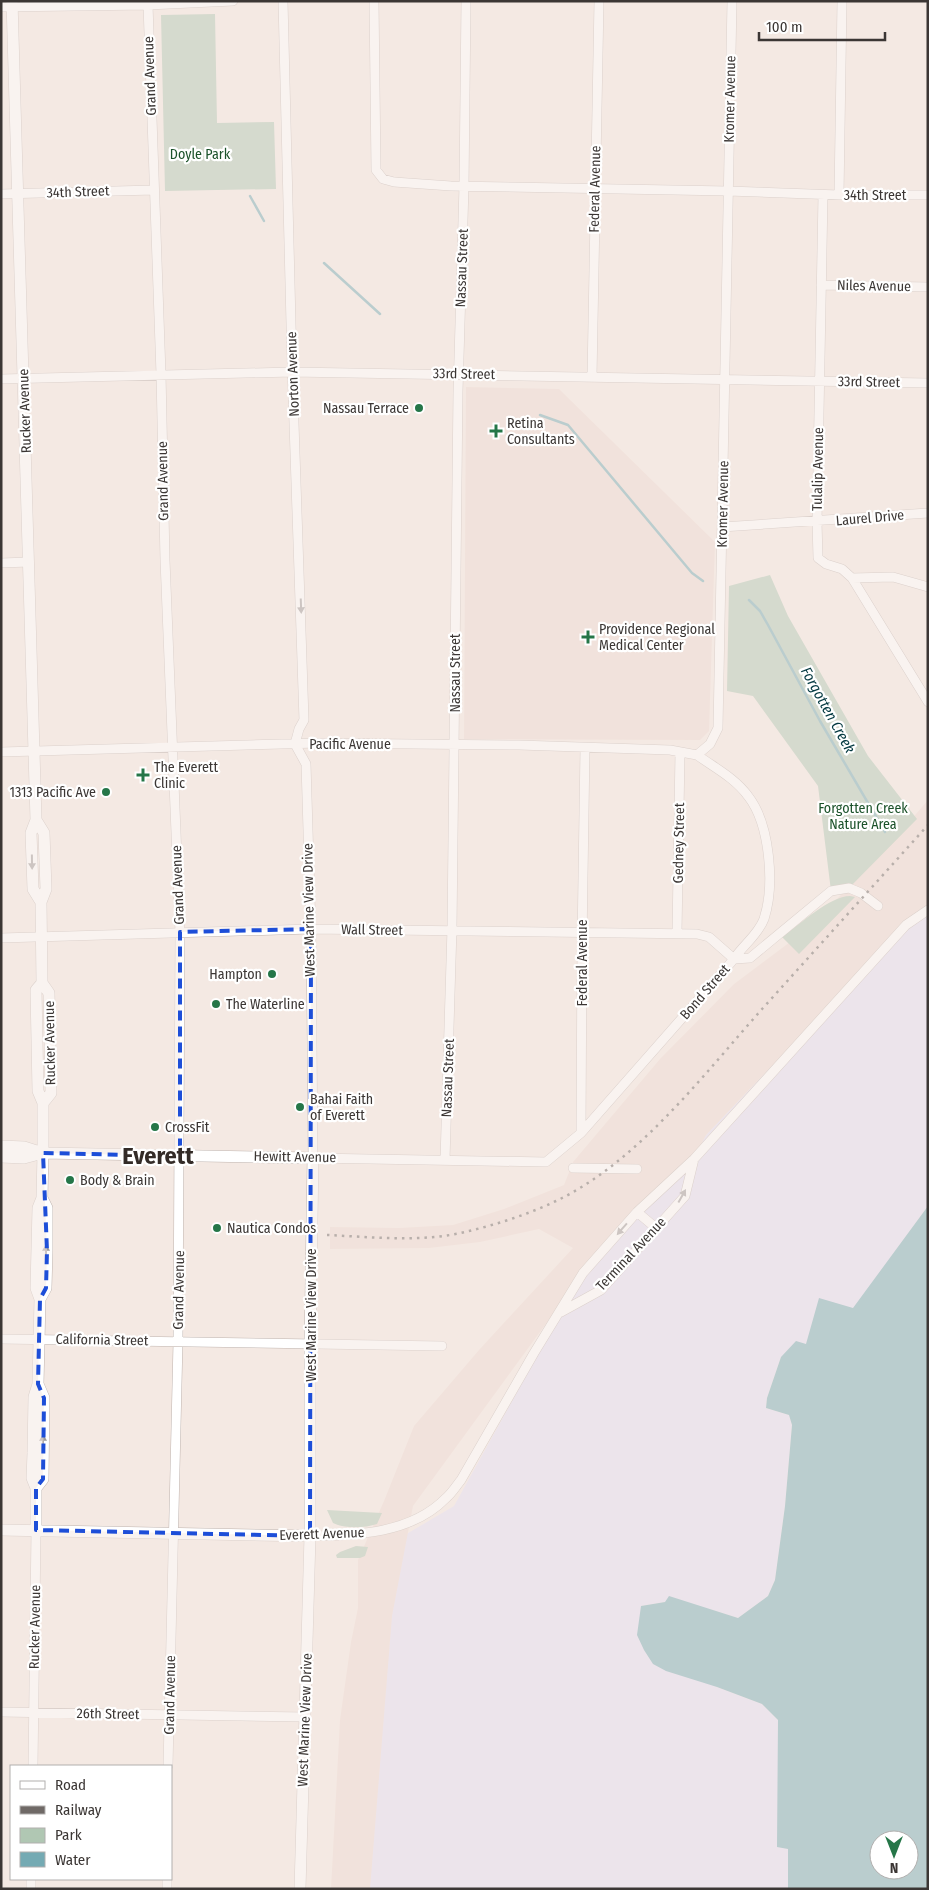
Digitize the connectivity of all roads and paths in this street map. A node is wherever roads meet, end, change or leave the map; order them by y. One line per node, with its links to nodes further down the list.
1 (233, 1): 9 (street)
2 (283, 1): 21 (street, Norton Avenue)
3 (374, 1): 10 (street)
4 (466, 1): 10 (street, Nassau Street)
5 (599, 1): 12 (street, Federal Avenue)
6 (732, 1): 13 (street, Kromer Avenue)
7 (842, 1): 17 (street)
8 (9, 5): 9 (street); 15 (main road, Rucker Avenue)
9 (148, 5): 11 (street, Grand Avenue)
10 (464, 186): 12 (street); 23 (street, Nassau Street)
11 (154, 190): 15 (street, 34th Street); 22 (street, Grand Avenue)
12 (595, 190): 13 (street); 24 (street, Federal Avenue)
13 (728, 191): 16 (street); 27 (street, Kromer Avenue)
14 (1, 194): 15 (street, 34th Street)
15 (18, 194): 25 (main road, Rucker Avenue)
16 (823, 195): 17 (street, 34th Street); 19 (street, Tulalip Avenue)
17 (839, 195): 18 (street, 34th Street)
18 (928, 195)
19 (821, 285): 20 (street, Niles Avenue); 28 (street, Tulalip Avenue)
20 (928, 287)
21 (292, 372): 22 (street, 33rd Street); 23 (street, 33rd Street); 38 (street, Norton Avenue, one-way to 38)
22 (161, 374): 25 (street, 33rd Street); 40 (street, Grand Avenue)
23 (458, 374): 24 (street, 33rd Street); 39 (street, Nassau Street)
24 (592, 376): 27 (street, 33rd Street)
25 (24, 378): 26 (street, 33rd Street); 33 (main road, Rucker Avenue)
26 (1, 379)
27 (726, 379): 28 (street, 33rd Street); 32 (street, Kromer Avenue)
28 (819, 381): 29 (street, 33rd Street); 31 (street, Tulalip Avenue)
29 (928, 383)
30 (928, 514): 31 (street, Laurel Drive)
31 (816, 522): 32 (street, Laurel Drive); 35 (street, Tulalip Avenue)
32 (722, 527): 45 (street, Kromer Avenue)
33 (29, 562): 34 (street); 42 (main road, Rucker Avenue)
34 (1, 563)
35 (852, 578): 36 (street); 37 (street, Tulalip Avenue)
36 (928, 587)
37 (928, 702)
38 (295, 744): 39 (street, Pacific Avenue); 40 (street, Pacific Avenue); 48 (street, West Marine View Drive)
39 (455, 744): 41 (street, Pacific Avenue); 49 (street, Nassau Street)
40 (172, 747): 42 (street, Pacific Avenue); 50 (street, Grand Avenue)
41 (585, 748): 44 (street, Pacific Avenue); 51 (street, Federal Avenue)
42 (35, 751): 43 (street, Pacific Avenue); 53 (main road, Rucker Avenue)
43 (1, 752)
44 (680, 752): 45 (street, Pacific Avenue); 52 (street, Gedney Street)
45 (697, 756): 55 (street)
46 (878, 906): 55 (street, Bond Street)
47 (928, 910): 62 (street, Terminal Avenue)
48 (310, 928): 49 (street, Wall Street); 50 (street, Wall Street); 61 (street, West Marine View Drive)
49 (452, 931): 51 (street, Wall Street); 63 (street, Nassau Street)
50 (180, 932): 53 (street, Wall Street); 59 (street, Grand Avenue)
51 (582, 932): 52 (street, Wall Street); 56 (street, Federal Avenue)
52 (677, 933): 55 (street, Wall Street)
53 (41, 937): 54 (street, Wall Street); 58 (main road, Rucker Avenue)
54 (1, 938)
55 (734, 958): 56 (street, Bond Street)
56 (581, 1133): 63 (street, Hewitt Avenue)
57 (1, 1146): 58 (main road, Hewitt Avenue)
58 (43, 1153): 59 (main road, Hewitt Avenue); 60 (main road, Hewitt Avenue); 70 (main road, Rucker Avenue)
59 (180, 1156): 61 (main road, Hewitt Avenue); 71 (street, Grand Avenue)
60 (1, 1157)
61 (313, 1158): 63 (street, Hewitt Avenue); 72 (main road, West Marine View Drive)
62 (694, 1159): 66 (street, Terminal Avenue); 67 (street, Terminal Avenue, one-way to 62)
63 (445, 1160)
64 (573, 1168): 65 (street)
65 (637, 1169)
66 (637, 1212): 67 (street); 68 (street, Terminal Avenue, one-way to 68)
67 (656, 1228): 68 (street, Terminal Avenue)
68 (560, 1312): 77 (street, Everett Avenue)
69 (1, 1338): 70 (street, California Street)
70 (39, 1339): 71 (street, California Street); 75 (main road, Rucker Avenue)
71 (178, 1342): 72 (street, California Street); 76 (street, Grand Avenue)
72 (310, 1344): 73 (street, California Street); 77 (main road, West Marine View Drive)
73 (442, 1346)
74 (1, 1530): 75 (main road, Everett Avenue)
75 (36, 1530): 76 (main road, Everett Avenue); 79 (street, Rucker Avenue)
76 (172, 1533): 77 (main road, Everett Avenue); 80 (street, Grand Avenue)
77 (310, 1536): 81 (main road, West Marine View Drive)
78 (1, 1712): 79 (street, 26th Street)
79 (34, 1712): 80 (street, 26th Street); 82 (street, Rucker Avenue)
80 (169, 1714): 81 (street, 26th Street); 83 (street, Grand Avenue)
81 (306, 1717): 84 (main road, West Marine View Drive)
82 (33, 1765)
83 (168, 1765)
84 (300, 1889)

